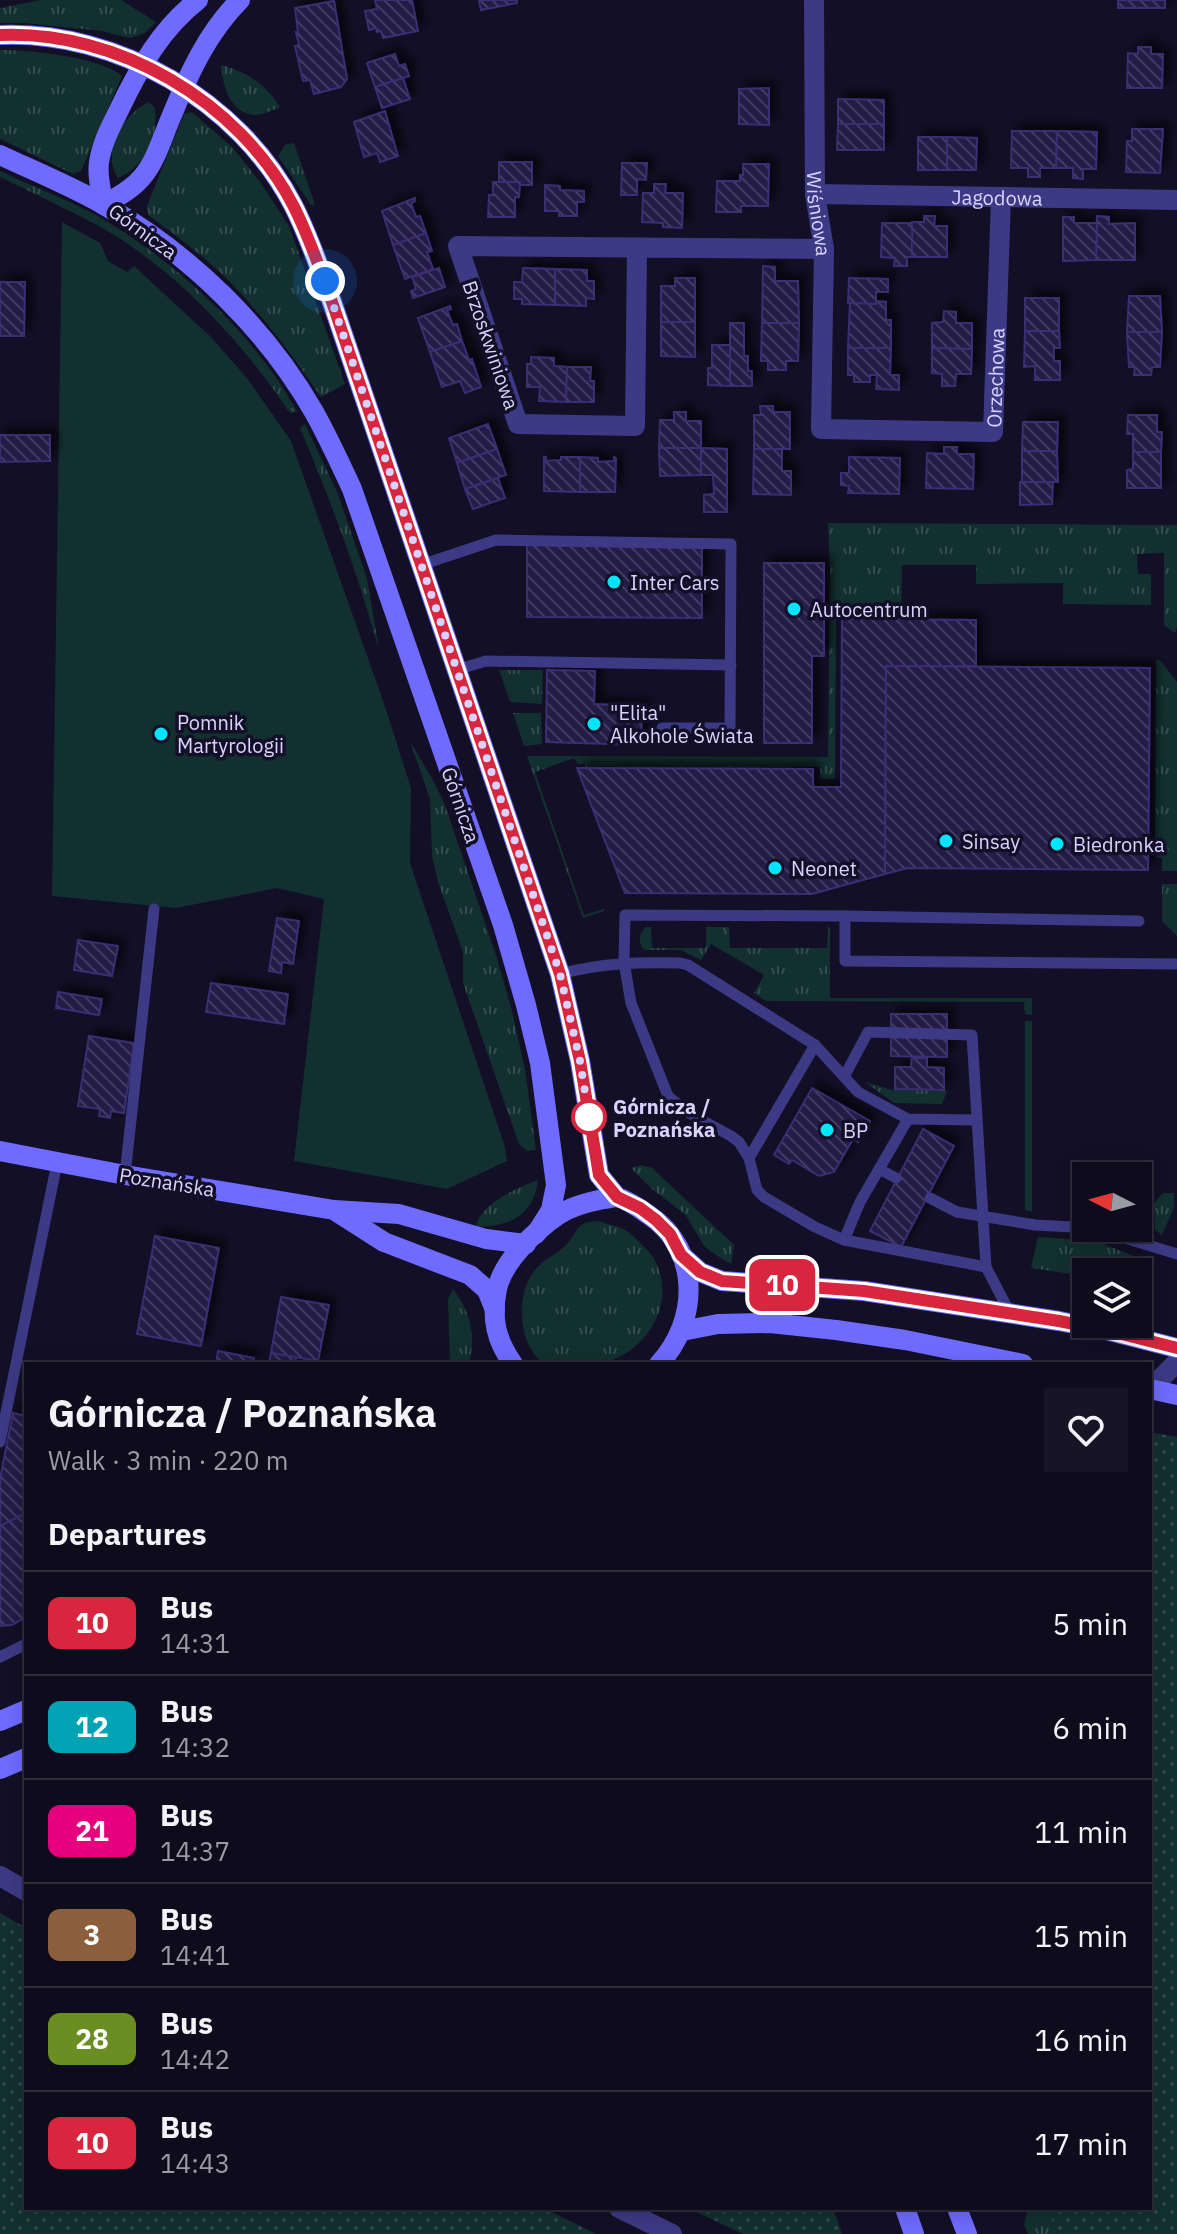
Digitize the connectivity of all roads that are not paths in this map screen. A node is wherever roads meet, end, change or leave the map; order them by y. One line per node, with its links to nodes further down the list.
1 (198, 0): 5 (street)
2 (240, 0): 6 (street)
3 (814, 0): 8 (street, Wiśniowa)
4 (0, 35): 5 (street)
5 (142, 64): 6 (street, Górnicza); 11 (street, Górnicza)
6 (183, 87): 11 (street); 15 (street, Górnicza)
7 (0, 155): 11 (street)
8 (815, 194): 9 (street, Jagodowa); 13 (street, Wiśniowa)
9 (1001, 198): 10 (street, Jagodowa); 14 (street, Orzechowa)
10 (1177, 200)
11 (104, 205): 39 (street, Górnicza)
12 (637, 248): 12 (street, Brzoskwiniowa); 13 (street, Brzoskwiniowa)
13 (824, 249): 14 (street, Wiśniowa)
14 (821, 429)
15 (421, 565): 16 (lane); 17 (street, Górnicza)
16 (731, 665): 17 (lane); 18 (lane)
17 (456, 670): 24 (street, Górnicza)
18 (662, 728)
19 (154, 909): 33 (lane)
20 (845, 916): 21 (lane); 22 (lane); 23 (lane)
21 (1139, 921)
22 (624, 962): 24 (lane); 25 (lane); 30 (lane)
23 (1177, 964)
24 (560, 974): 35 (street, Górnicza)
25 (815, 1045): 26 (lane); 30 (lane)
26 (844, 1077): 27 (lane); 28 (lane)
27 (908, 1119): 28 (lane); 32 (lane)
28 (977, 1120): 38 (lane)
29 (0, 1151): 31 (street, Poznańska)
30 (749, 1158): 40 (lane)
31 (57, 1163): 33 (street, Poznańska); 55 (lane)
32 (879, 1169): 34 (lane); 40 (lane)
33 (125, 1175): 37 (street, Poznańska)
34 (896, 1178)
35 (617, 1197): 39 (street); 42 (street)
36 (930, 1198): 38 (lane)
37 (334, 1210): 39 (street, Poznańska); 44 (street, Poznańska)
38 (984, 1217): 41 (lane); 43 (lane)
39 (531, 1239): 44 (street)
40 (844, 1240): 43 (lane)
41 (1177, 1254)
42 (681, 1255): 45 (street); 46 (street)
43 (986, 1267): 45 (lane)
44 (495, 1312): 48 (street)
45 (1010, 1314): 47 (street)
46 (682, 1331): 49 (street); 50 (street)
47 (1177, 1348)
48 (498, 1355)
49 (662, 1362)
50 (1013, 1362)
51 (1177, 1362): 52 (street)
52 (1152, 1387)
53 (1152, 1389): 54 (street)
54 (1177, 1395)
55 (0, 1442)
56 (24, 1645): 57 (lane)
57 (0, 1657)
58 (24, 1711): 59 (street)
59 (0, 1721)
60 (24, 1759): 61 (street)
61 (0, 1769)
62 (0, 1876): 63 (street)
63 (24, 1890)
64 (623, 2210): 67 (street)
65 (906, 2210): 68 (street)
66 (958, 2210): 69 (street)
67 (672, 2234)
68 (914, 2234)
69 (967, 2234)

